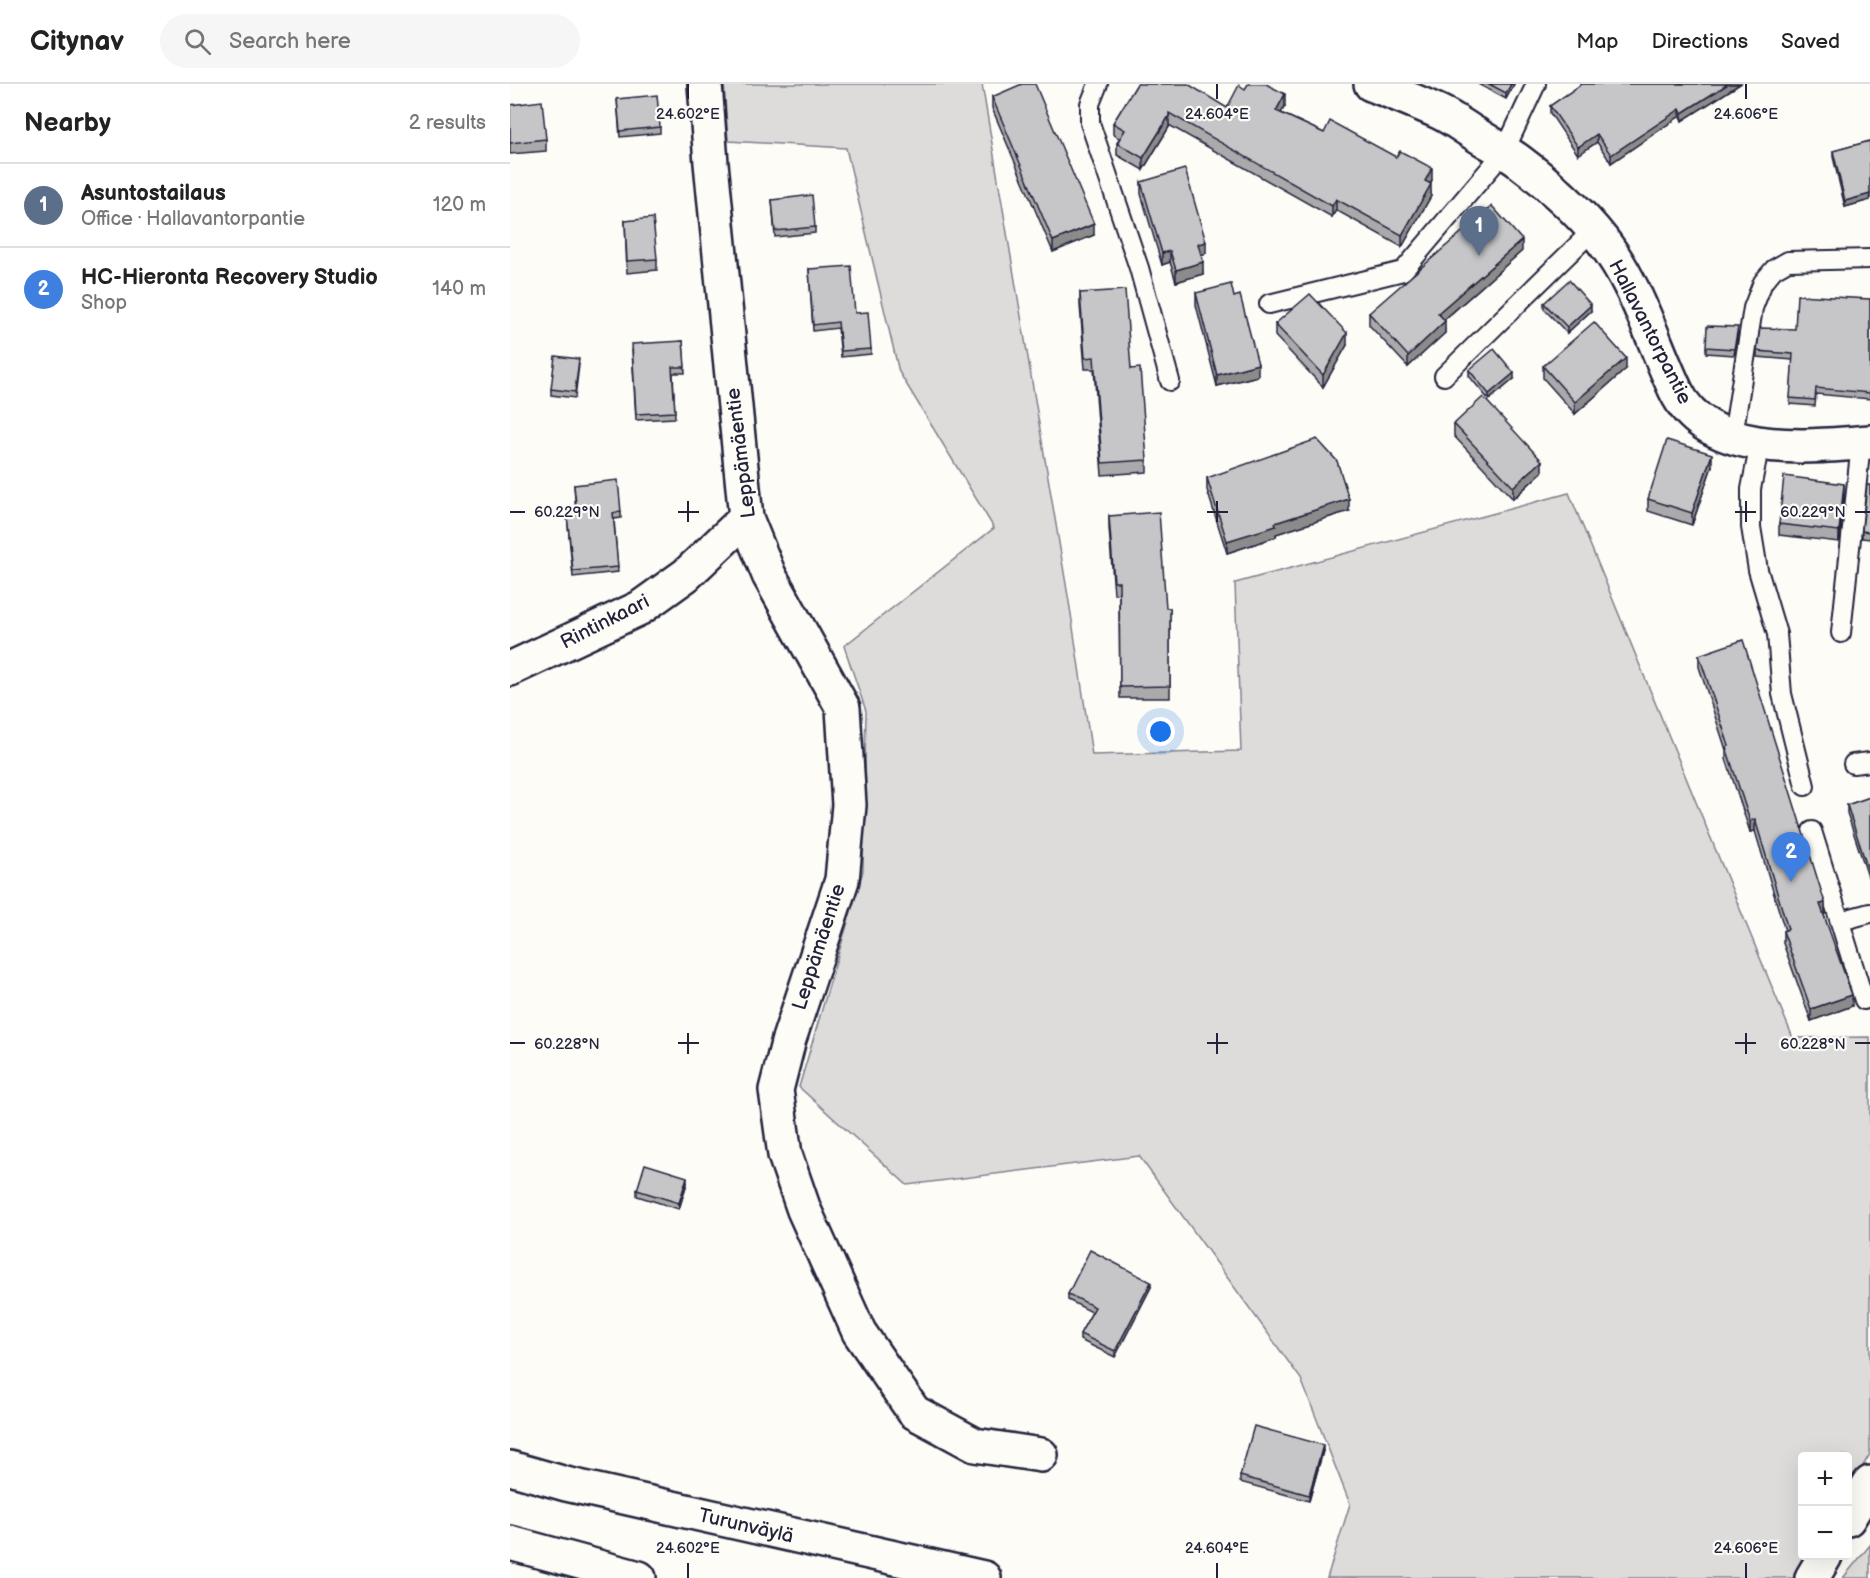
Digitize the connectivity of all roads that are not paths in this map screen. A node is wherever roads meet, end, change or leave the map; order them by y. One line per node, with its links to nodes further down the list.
1 (705, 84): 13 (main road, Leppämäentie)
2 (1098, 84): 10 (lane)
3 (1371, 84): 5 (main road, Hallavantorpantie)
4 (1536, 84): 5 (lane)
5 (1504, 152): 6 (main road, Hallavantorpantie); 8 (lane)
6 (1593, 230): 9 (lane); 11 (main road, Hallavantorpantie)
7 (1870, 259): 11 (lane)
8 (1269, 304)
9 (1444, 376)
10 (1170, 381)
11 (1747, 440): 12 (main road, Hallavantorpantie); 16 (lane)
12 (1866, 442): 14 (lane)
13 (746, 518): 15 (main road, Rintinkaari); 21 (main road, Leppämäentie)
14 (1841, 633)
15 (510, 669)
16 (1805, 786)
17 (1812, 831): 19 (lane)
18 (1870, 913): 19 (lane)
19 (1840, 921): 20 (lane)
20 (1864, 1000)
21 (1041, 1455)
22 (510, 1468): 28 (main road, Turunväylä)
23 (1870, 1483): 24 (main road)
24 (1852, 1512)
25 (510, 1543): 27 (main road)
26 (1823, 1560): 29 (main road)
27 (639, 1578)
28 (984, 1578)
29 (1812, 1578)

